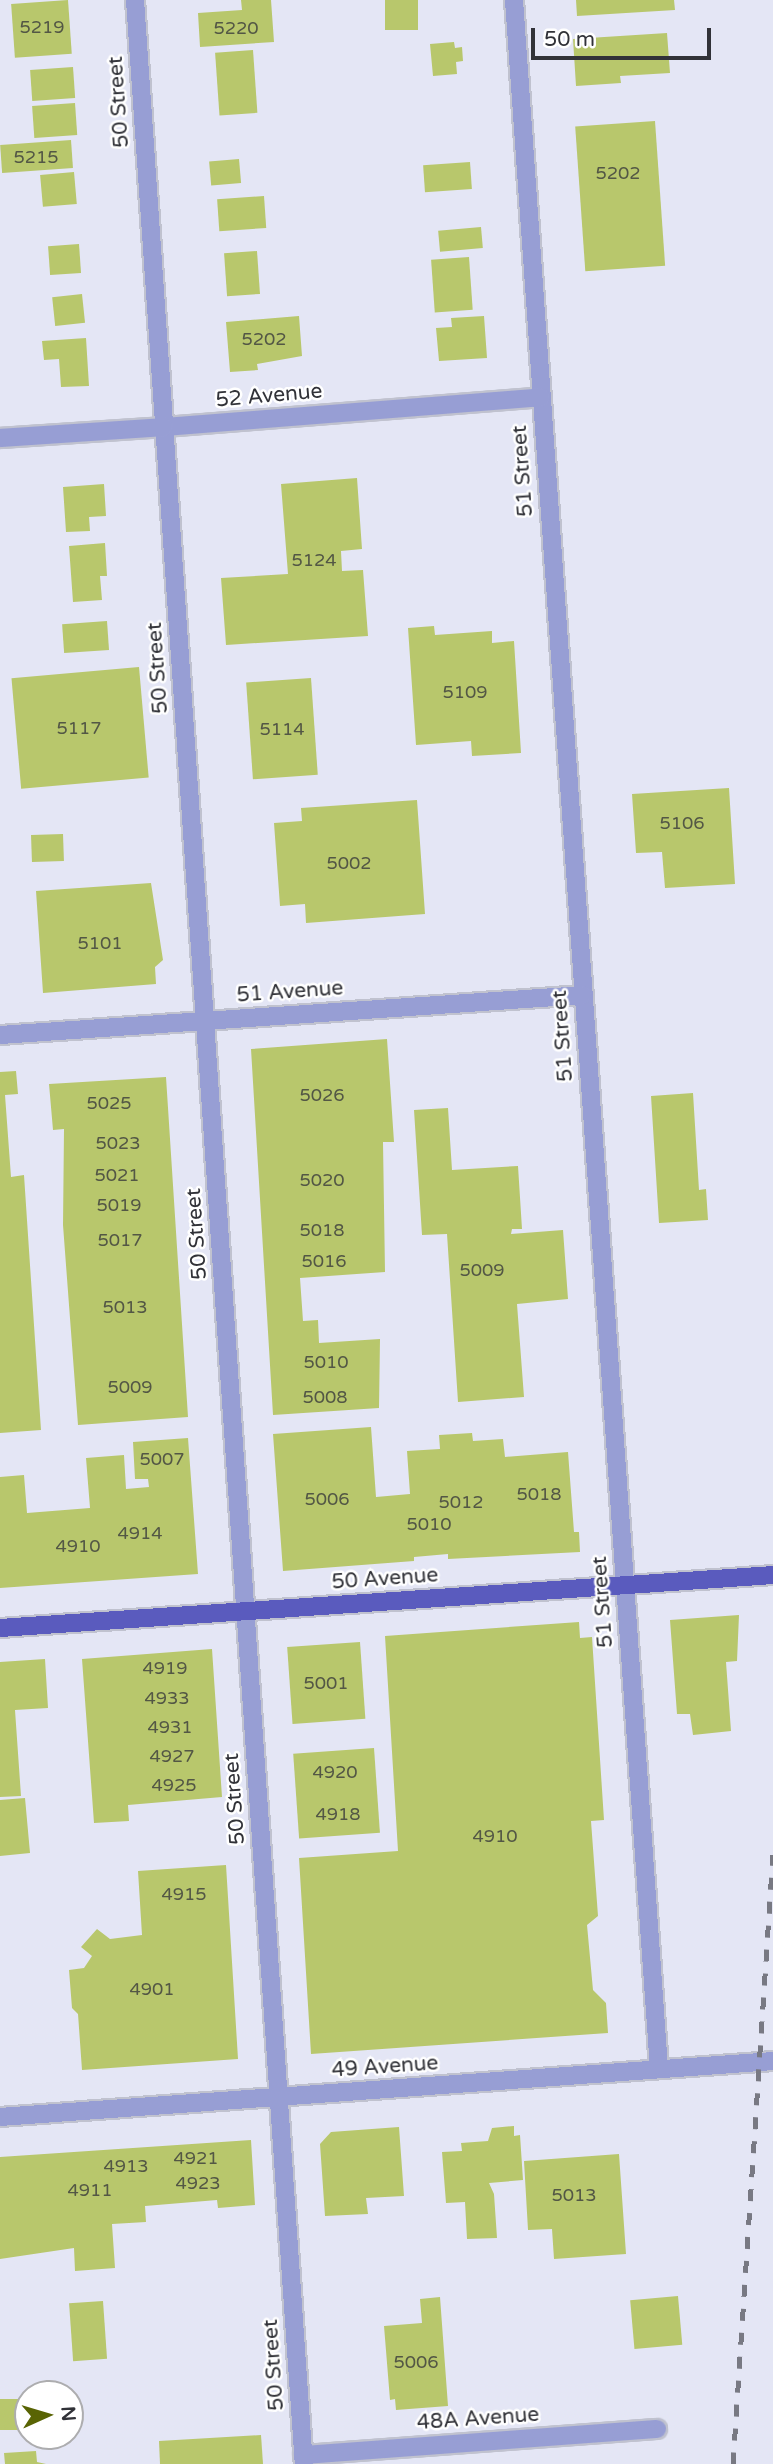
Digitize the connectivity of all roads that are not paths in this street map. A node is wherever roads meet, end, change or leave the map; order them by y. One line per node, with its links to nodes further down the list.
1 (135, 0): 4 (street, 50 Street)
2 (514, 0): 3 (street, 51 Street)
3 (541, 397): 4 (street, 52 Avenue); 6 (street, 51 Street)
4 (164, 427): 5 (street, 52 Avenue); 7 (street, 50 Street)
5 (0, 438)
6 (583, 995): 7 (street, 51 Avenue); 10 (street, 51 Street)
7 (205, 1021): 8 (street, 51 Avenue); 11 (street, 50 Street)
8 (0, 1035)
9 (773, 1575): 10 (main road, 50 Avenue)
10 (625, 1585): 11 (main road, 50 Avenue); 14 (street, 51 Street)
11 (246, 1612): 12 (main road, 50 Avenue); 15 (street, 50 Street)
12 (0, 1628)
13 (773, 2061): 14 (street, 49 Avenue)
14 (659, 2069): 15 (street, 49 Avenue)
15 (279, 2098): 16 (street, 49 Avenue); 18 (street, 50 Street)
16 (0, 2117)
17 (657, 2429): 18 (street, 48A Avenue)
18 (303, 2459)

